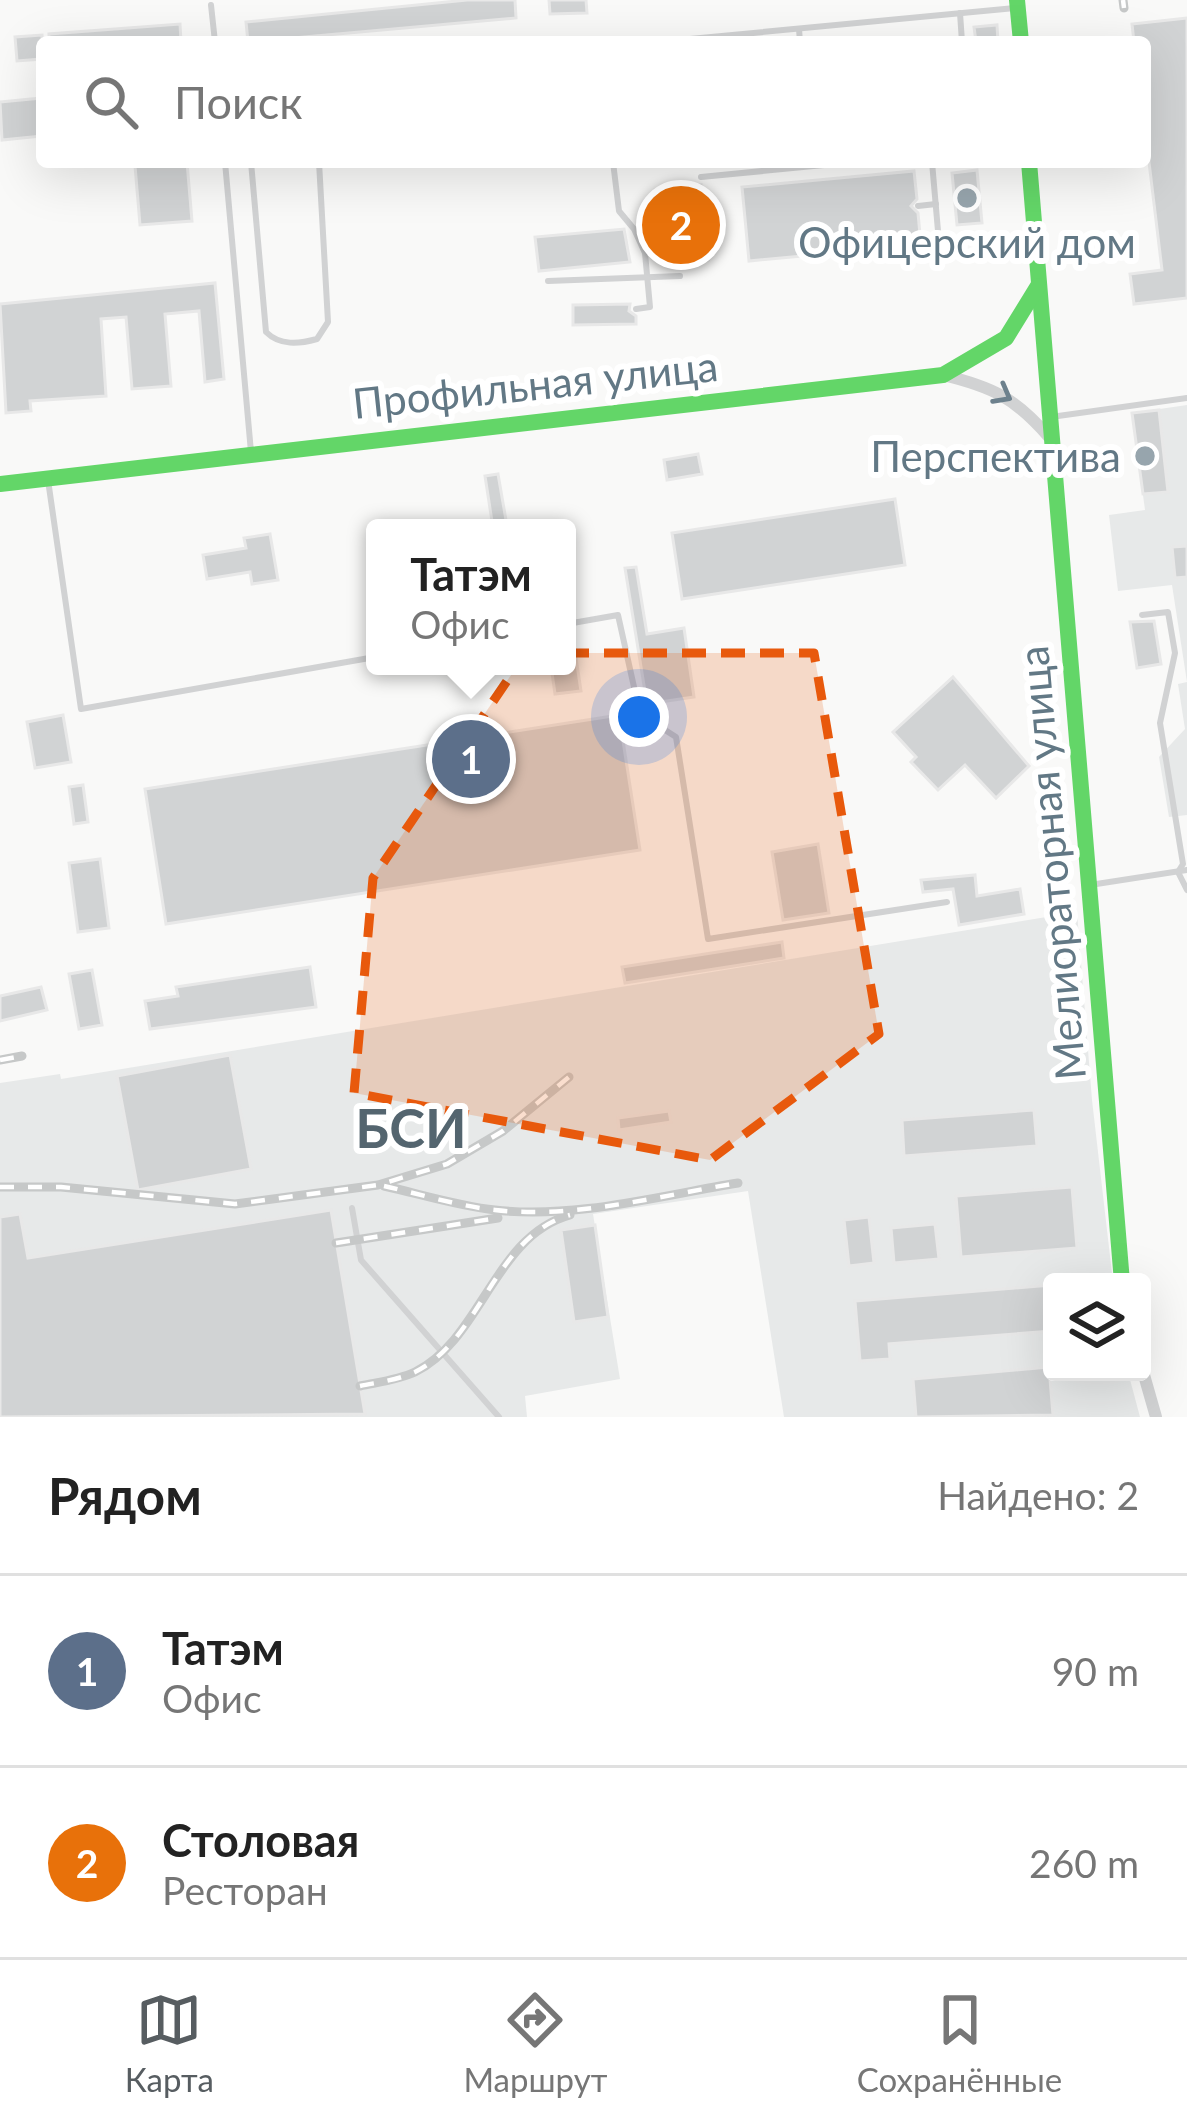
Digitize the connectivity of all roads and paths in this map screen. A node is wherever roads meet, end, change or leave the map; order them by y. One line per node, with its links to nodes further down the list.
1 (1018, 4): 3 (lane); 9 (street)
2 (212, 5): 5 (lane)
3 (960, 14): 4 (lane); 8 (lane)
4 (799, 29): 6 (lane); 7 (lane)
5 (215, 36)
6 (723, 36)
7 (800, 36)
8 (962, 36)
9 (1021, 36)
10 (226, 168): 30 (lane)
11 (252, 168): 12 (lane)
12 (319, 168)
13 (614, 168): 21 (lane)
14 (793, 168): 17 (lane)
15 (933, 168): 18 (lane)
16 (1029, 168): 24 (street, Мелиораторная улица)
17 (701, 177)
18 (936, 204): 19 (lane); 20 (lane)
19 (918, 206)
20 (938, 231)
21 (648, 276): 22 (lane); 23 (lane); 25 (lane)
22 (680, 276)
23 (548, 281)
24 (1038, 285): 26 (street, Профильная улица); 28 (street, Мелиораторная улица)
25 (636, 309)
26 (943, 375): 29 (street, one-way to 29); 30 (street, Профильная улица)
27 (1187, 398): 28 (lane)
28 (1048, 418): 29 (street, Мелиораторная улица)
29 (1049, 437): 37 (street, Мелиораторная улица)
30 (251, 452): 31 (street, Профильная улица)
31 (48, 476): 32 (street, Профильная улица); 35 (lane)
32 (0, 484)
33 (1142, 615): 36 (lane)
34 (576, 622): 39 (lane)
35 (366, 659)
36 (1183, 871): 37 (lane); 38 (lane)
37 (1090, 886): 41 (street, Мелиораторная улица)
38 (1187, 890)
39 (947, 902)
40 (352, 1208): 43 (lane)
41 (1121, 1273)
42 (1146, 1381): 44 (street)
43 (499, 1417)
44 (1156, 1417)

